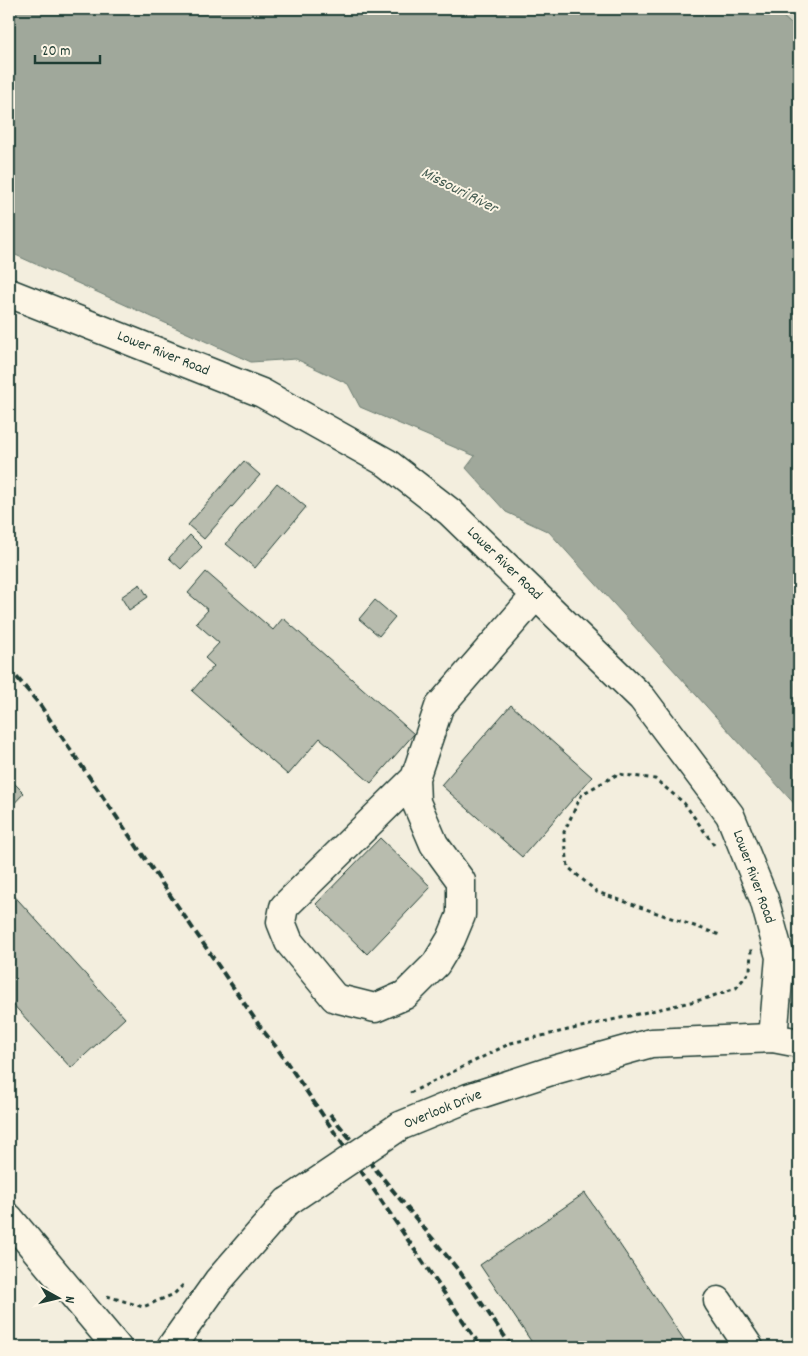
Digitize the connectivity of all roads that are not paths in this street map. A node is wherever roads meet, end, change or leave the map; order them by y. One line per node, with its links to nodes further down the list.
1 (9, 294): 2 (street, Lower River Road)
2 (536, 595): 3 (street); 4 (street, Lower River Road)
3 (415, 778): 3 (street)
4 (773, 1038): 5 (street, Overlook Drive); 9 (street, Overlook Drive, bridge)
5 (799, 1043)
6 (9, 1218): 8 (street)
7 (718, 1302): 10 (street)
8 (117, 1347)
9 (171, 1347)
10 (749, 1347)

